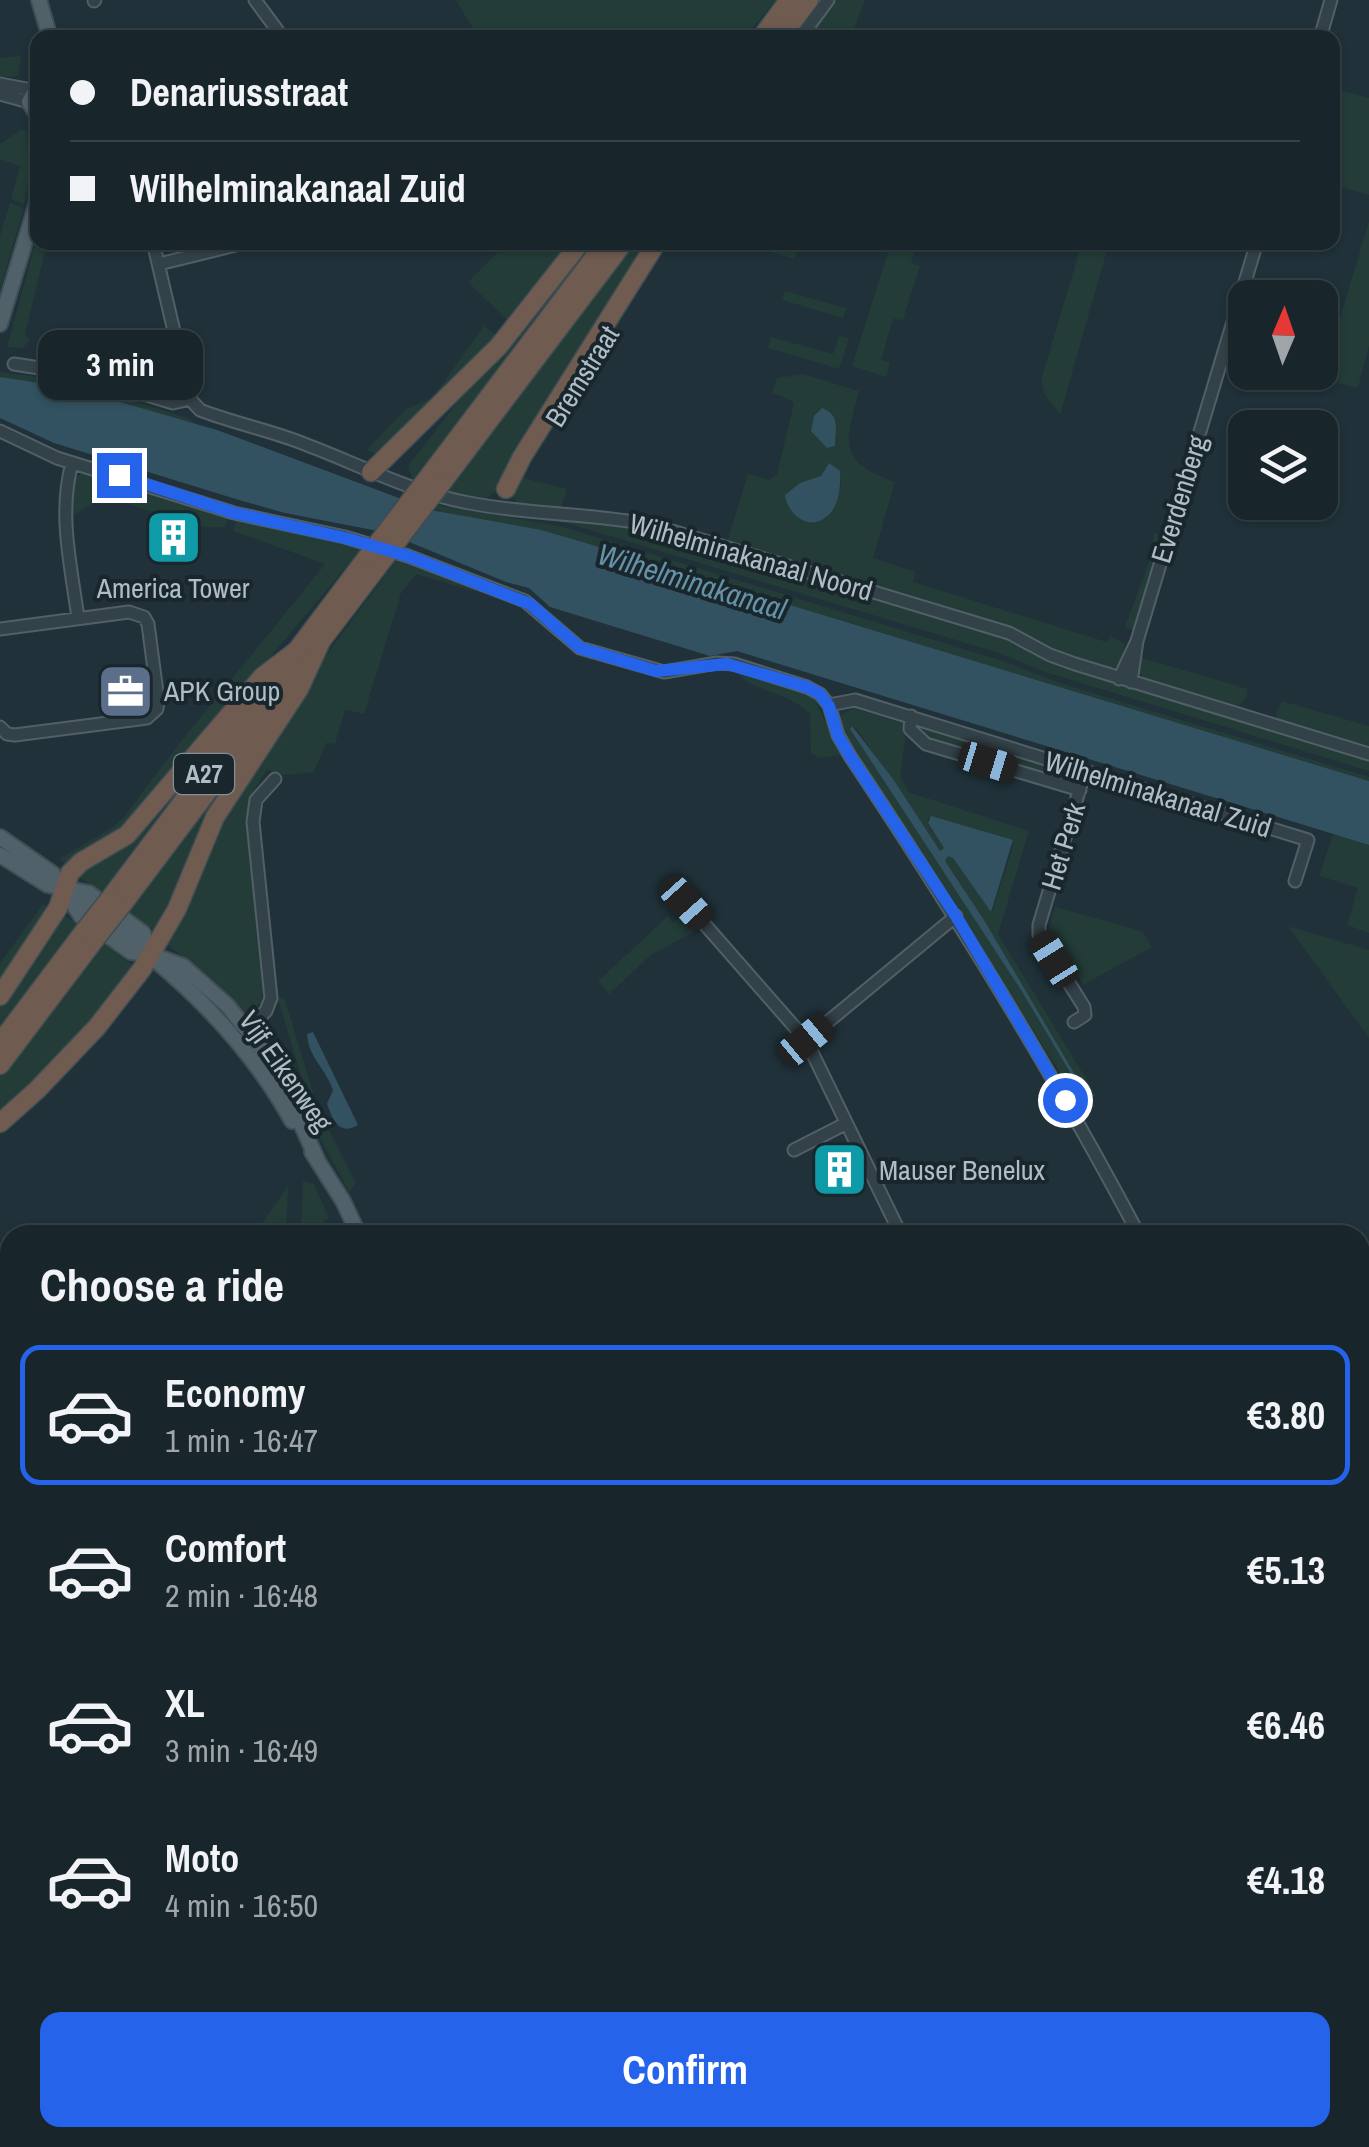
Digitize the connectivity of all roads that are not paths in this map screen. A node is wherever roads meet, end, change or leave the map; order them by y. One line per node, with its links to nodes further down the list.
1 (255, 0): 8 (street)
2 (790, 0): 9 (highway)
3 (809, 0): 10 (highway)
4 (828, 0): 11 (street)
5 (1331, 0): 12 (street)
6 (40, 4): 7 (main road)
7 (45, 30)
8 (276, 30)
9 (767, 30)
10 (786, 30)
11 (806, 30)
12 (1322, 30)
13 (0, 84): 14 (street)
14 (30, 92)
15 (30, 93): 16 (street)
16 (0, 94)
17 (30, 225): 27 (main road)
18 (155, 250): 26 (street)
19 (216, 250): 26 (street)
20 (575, 250): 32 (highway)
21 (600, 250): 33 (highway, A27)
22 (618, 250): 33 (highway, A27)
23 (652, 250): 34 (highway)
24 (661, 250): 34 (street, Bremstraat)
25 (1255, 250): 40 (street, Everdenberg)
26 (159, 264): 29 (street)
27 (0, 324)
28 (14, 364): 29 (street, Wilhelminakanaal Noord)
29 (190, 399): 32 (street, Wilhelminakanaal Noord)
30 (0, 431): 31 (street)
31 (72, 463): 36 (street); 41 (street)
32 (371, 472): 34 (street, Wilhelminakanaal Noord)
33 (433, 482): 35 (highway, A27, bridge)
34 (505, 499): 40 (street, Wilhelminakanaal Noord)
35 (375, 559): 38 (highway, A27); 39 (highway, A27)
36 (78, 618): 37 (street); 43 (street)
37 (0, 629)
38 (322, 639): 52 (highway, A27); 56 (highway, A27)
39 (296, 651): 51 (highway, A27); 52 (highway, A27)
40 (1125, 681): 44 (street, Wilhelminakanaal Noord)
41 (829, 706): 42 (street, Wilhelminakanaal Zuid); 54 (street)
42 (911, 716): 45 (street, Wilhelminakanaal Zuid); 47 (street, Wilhelminakanaal Zuid)
43 (0, 726)
44 (1369, 754)
45 (1085, 771): 47 (street, Het Perk); 50 (street, Wilhelminakanaal Zuid)
46 (274, 779): 59 (street)
47 (1080, 790): 58 (street, Het Perk)
48 (0, 837): 51 (main road)
49 (0, 856): 51 (main road)
50 (1295, 881)
51 (64, 888): 56 (main road, Vijf Eikenweg); 56 (main road); 57 (highway, A27)
52 (116, 901): 55 (highway, A27, bridge)
53 (686, 903): 60 (street)
54 (956, 916): 60 (street); 68 (street)
55 (90, 934): 61 (highway, A27); 62 (highway, A27)
56 (150, 954): 59 (main road, Vijf Eikenweg); 63 (highway, A27)
57 (0, 996)
58 (1074, 1022)
59 (242, 1033): 66 (main road, Vijf Eikenweg)
60 (806, 1040): 64 (street)
61 (0, 1044)
62 (0, 1064)
63 (0, 1122)
64 (846, 1124): 65 (street); 67 (street)
65 (794, 1150)
66 (352, 1225)
67 (896, 1225)
68 (1134, 1225)

